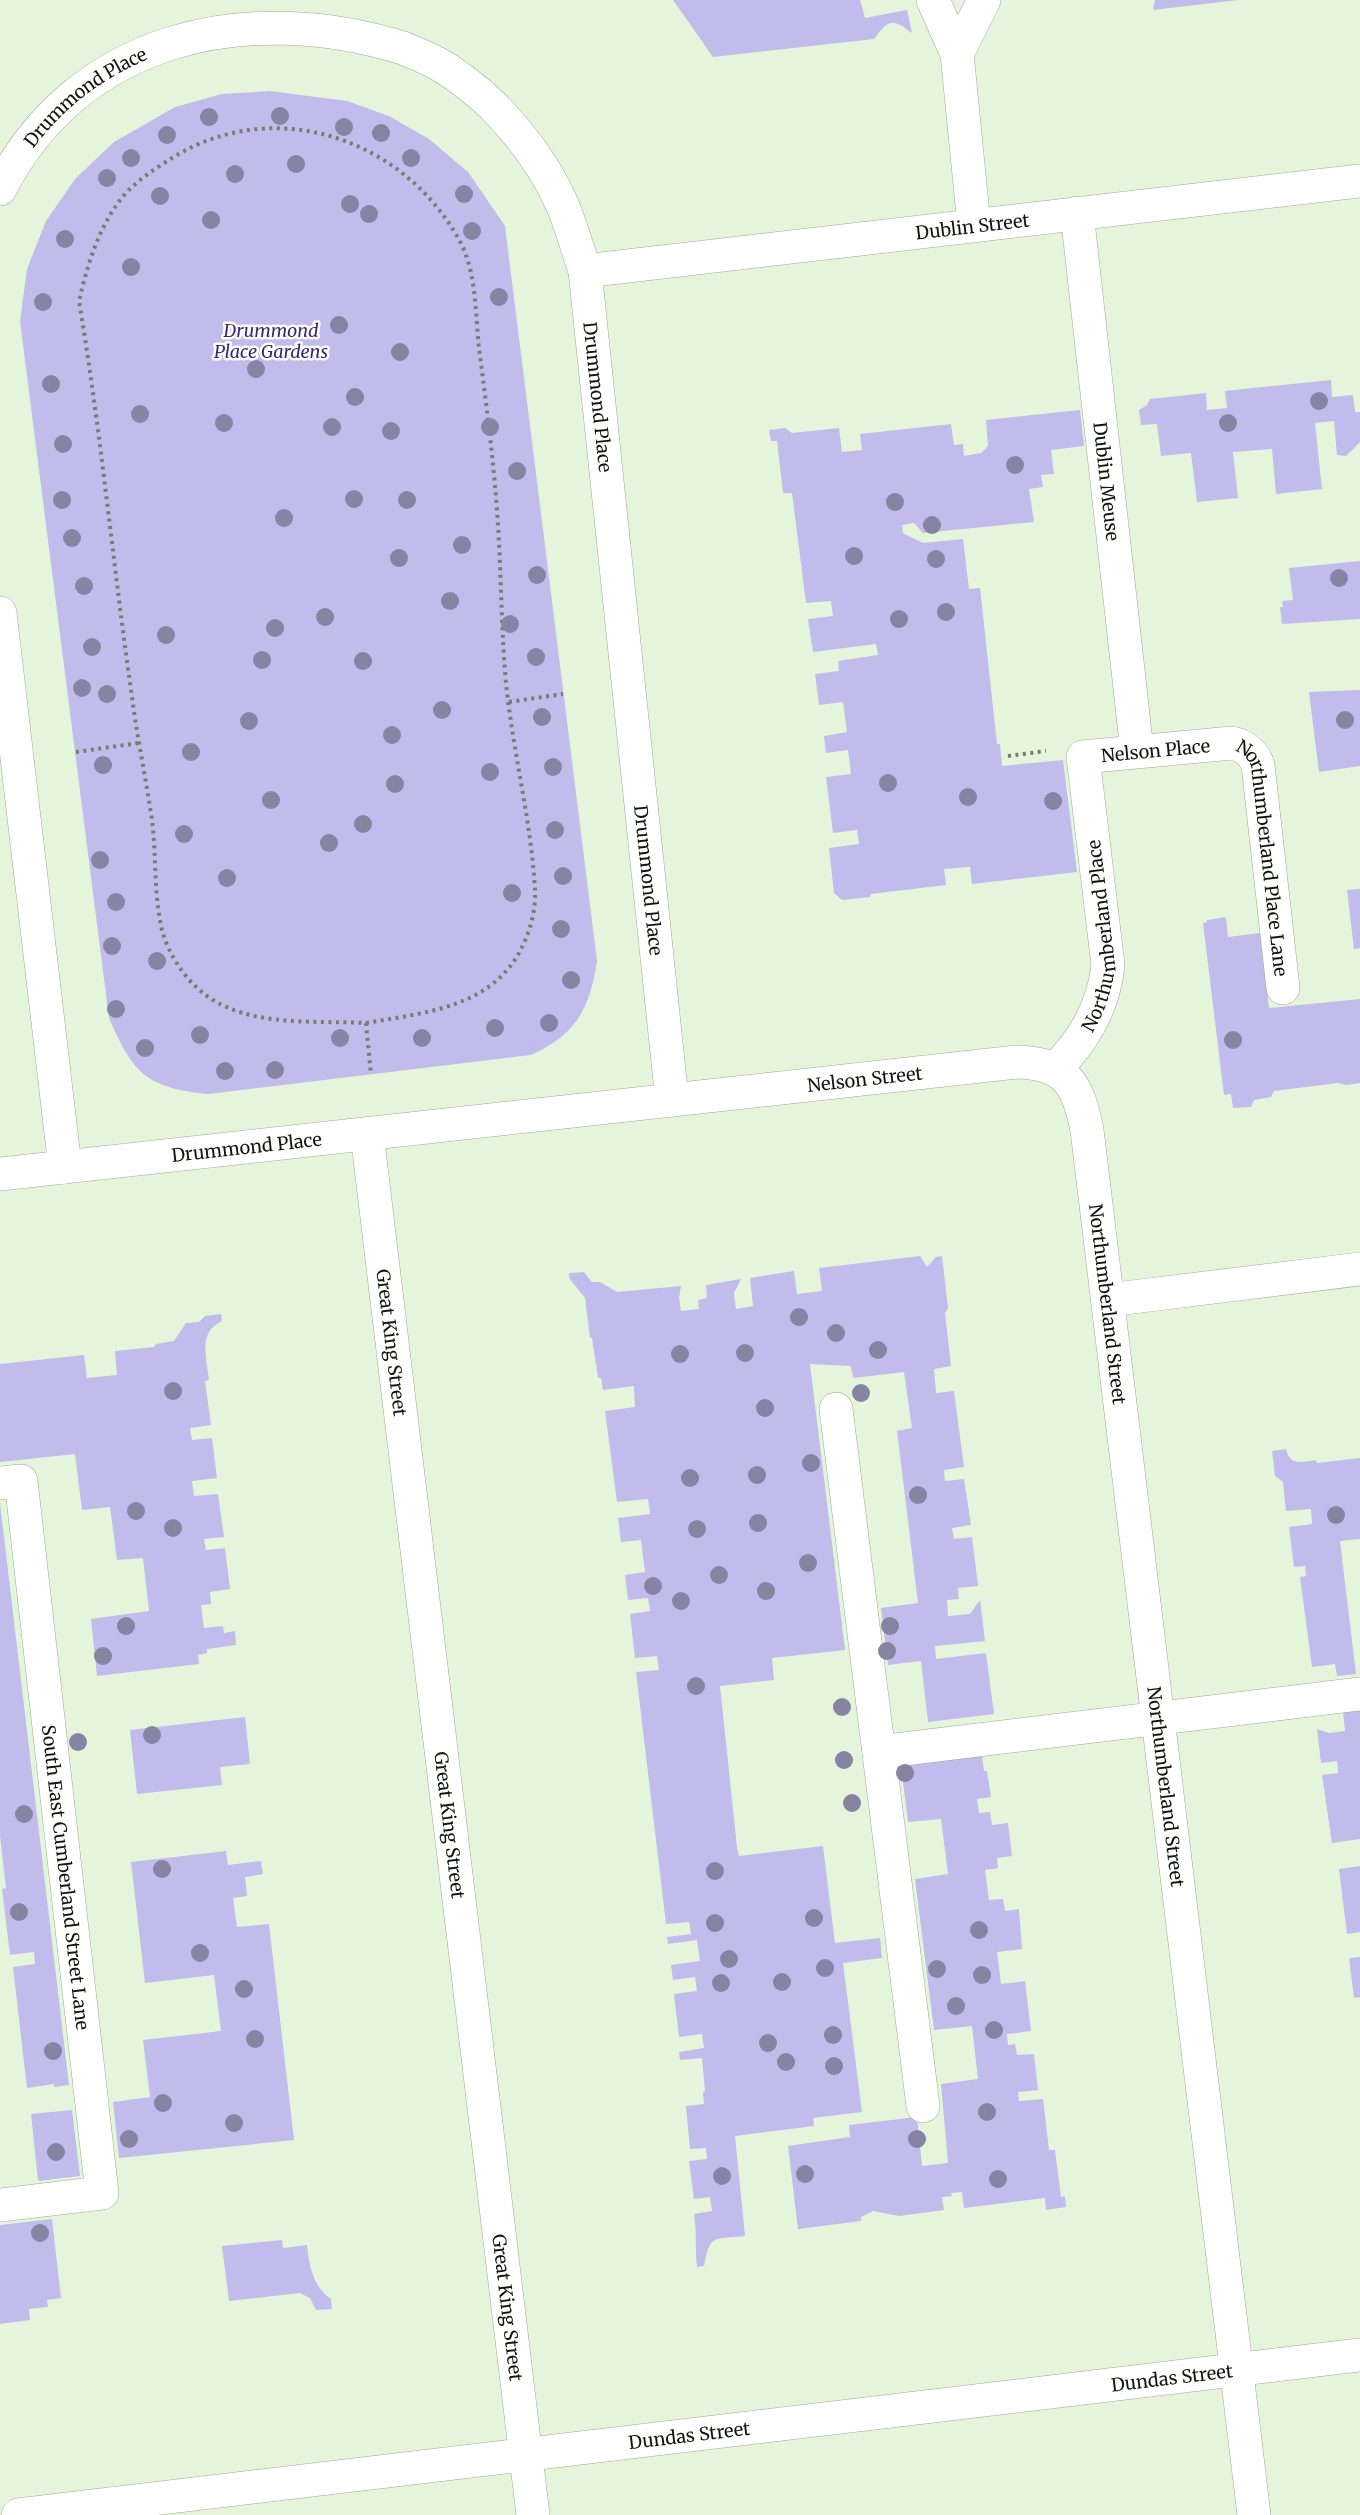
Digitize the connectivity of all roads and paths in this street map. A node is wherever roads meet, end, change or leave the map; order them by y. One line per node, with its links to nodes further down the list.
1 (933, 0): 4 (street)
2 (984, 0): 4 (street)
3 (247, 8): 6 (street, Drummond Place); 9 (street, Drummond Place)
4 (957, 54): 8 (street)
5 (1360, 181): 7 (street, Dublin Street)
6 (0, 189)
7 (1077, 213): 8 (street, Dublin Street); 16 (street, Dublin Meuse)
8 (974, 225): 9 (street, Dublin Street)
9 (585, 271): 22 (street, Drummond Place)
10 (0, 613): 24 (street)
11 (563, 694): 12 (path)
12 (509, 702): 13 (path); 19 (path)
13 (139, 743): 15 (path); 19 (path)
14 (1229, 744): 16 (street, Nelson Place); 18 (street, Northumberland Place Lane)
15 (76, 752)
16 (1137, 752): 17 (street, Nelson Place)
17 (1083, 757): 20 (street, Northumberland Place)
18 (1283, 988)
19 (366, 1023): 21 (path)
20 (1056, 1068): 22 (street, Nelson Street); 27 (street, Northumberland Street)
21 (371, 1075)
22 (672, 1100): 23 (street, Drummond Place)
23 (367, 1134): 24 (street, Drummond Place); 37 (street, Great King Street)
24 (64, 1167): 25 (street, Drummond Place)
25 (0, 1174)
26 (1360, 1269): 27 (street)
27 (1108, 1300): 31 (street, Northumberland Street)
28 (836, 1409): 32 (street)
29 (0, 1483): 34 (street, South East Cumberland Street Lane)
30 (1360, 1694): 31 (street)
31 (1158, 1719): 32 (street); 36 (street, Northumberland Street)
32 (879, 1752): 33 (street)
33 (923, 2106)
34 (0, 2205)
35 (1360, 2355): 36 (street, Dundas Street)
36 (1237, 2370): 37 (street, Dundas Street); 40 (street, Northumberland Street)
37 (526, 2453): 38 (street, Dundas Street); 39 (street, Great King Street)
38 (18, 2515)
39 (533, 2515)
40 (1254, 2515)

